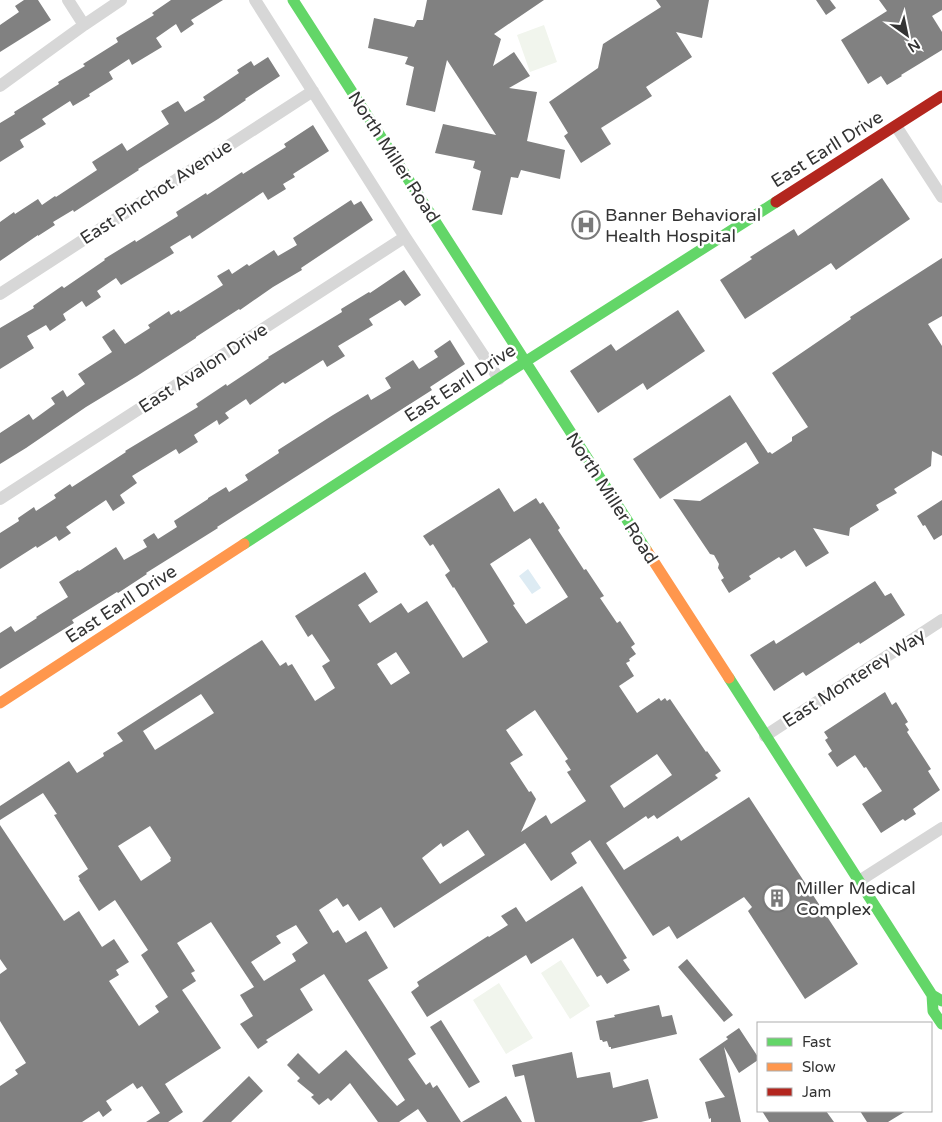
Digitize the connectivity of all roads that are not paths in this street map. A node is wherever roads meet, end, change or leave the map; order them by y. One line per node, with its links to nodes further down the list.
1 (68, 0): 5 (street)
2 (121, 0): 5 (street)
3 (255, 0): 7 (street, North Miller Road)
4 (293, 0): 13 (street, North Miller Road)
5 (84, 25): 6 (street)
6 (0, 86)
7 (313, 91): 11 (street, North Miller Road); 12 (street, East Pinchot Avenue)
8 (942, 96): 9 (street, East Earll Drive)
9 (896, 126): 10 (street); 13 (street, East Earll Drive)
10 (942, 197)
11 (405, 236): 14 (street, North Miller Road); 15 (street, East Avalon Drive)
12 (0, 294)
13 (525, 362): 14 (street, East Earll Drive); 18 (street, North Miller Road)
14 (498, 379): 17 (street, East Earll Drive)
15 (0, 499)
16 (942, 620): 18 (street, East Monterey Way)
17 (0, 703)
18 (766, 736): 20 (street, North Miller Road)
19 (942, 828): 20 (street)
20 (860, 881): 21 (street, North Miller Road)
21 (937, 998): 22 (street, North Miller Road)
22 (942, 1024)

